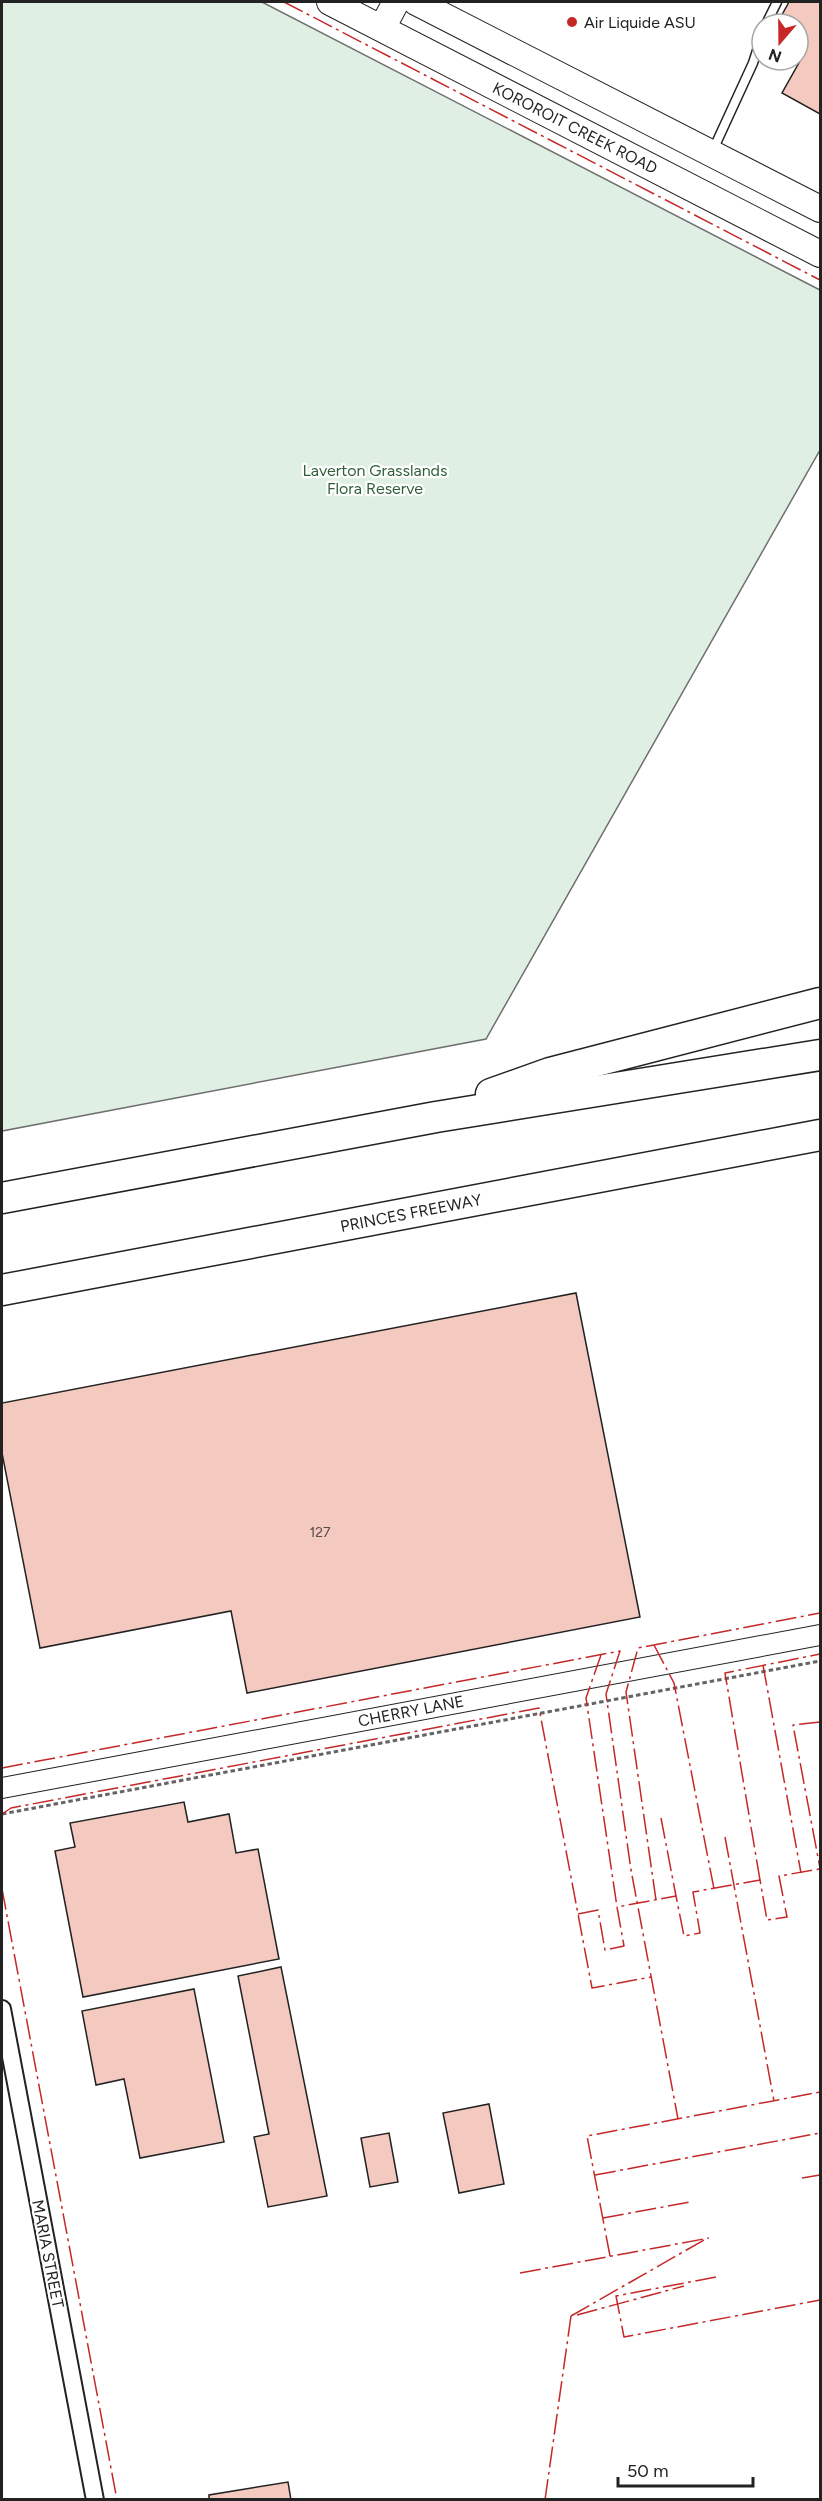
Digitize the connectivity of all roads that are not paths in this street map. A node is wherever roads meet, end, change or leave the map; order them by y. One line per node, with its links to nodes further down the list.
1 (330, 2): 4 (main road, KOROROIT CREEK ROAD)
2 (396, 2): 4 (main road)
3 (416, 2): 6 (main road)
4 (382, 28): 8 (main road, KOROROIT CREEK ROAD)
5 (750, 70): 6 (lane)
6 (712, 153): 7 (main road)
7 (820, 209)
8 (820, 254)
9 (820, 1004): 11 (highway)
10 (820, 1055): 11 (highway)
11 (436, 1116): 13 (highway)
12 (820, 1136): 14 (highway, PRINCES FREEWAY)
13 (2, 1198)
14 (2, 1290)
15 (820, 1635): 16 (street, CHERRY LANE)
16 (2, 1788)
17 (2, 2009): 18 (street, MARIA STREET)
18 (95, 2499)

